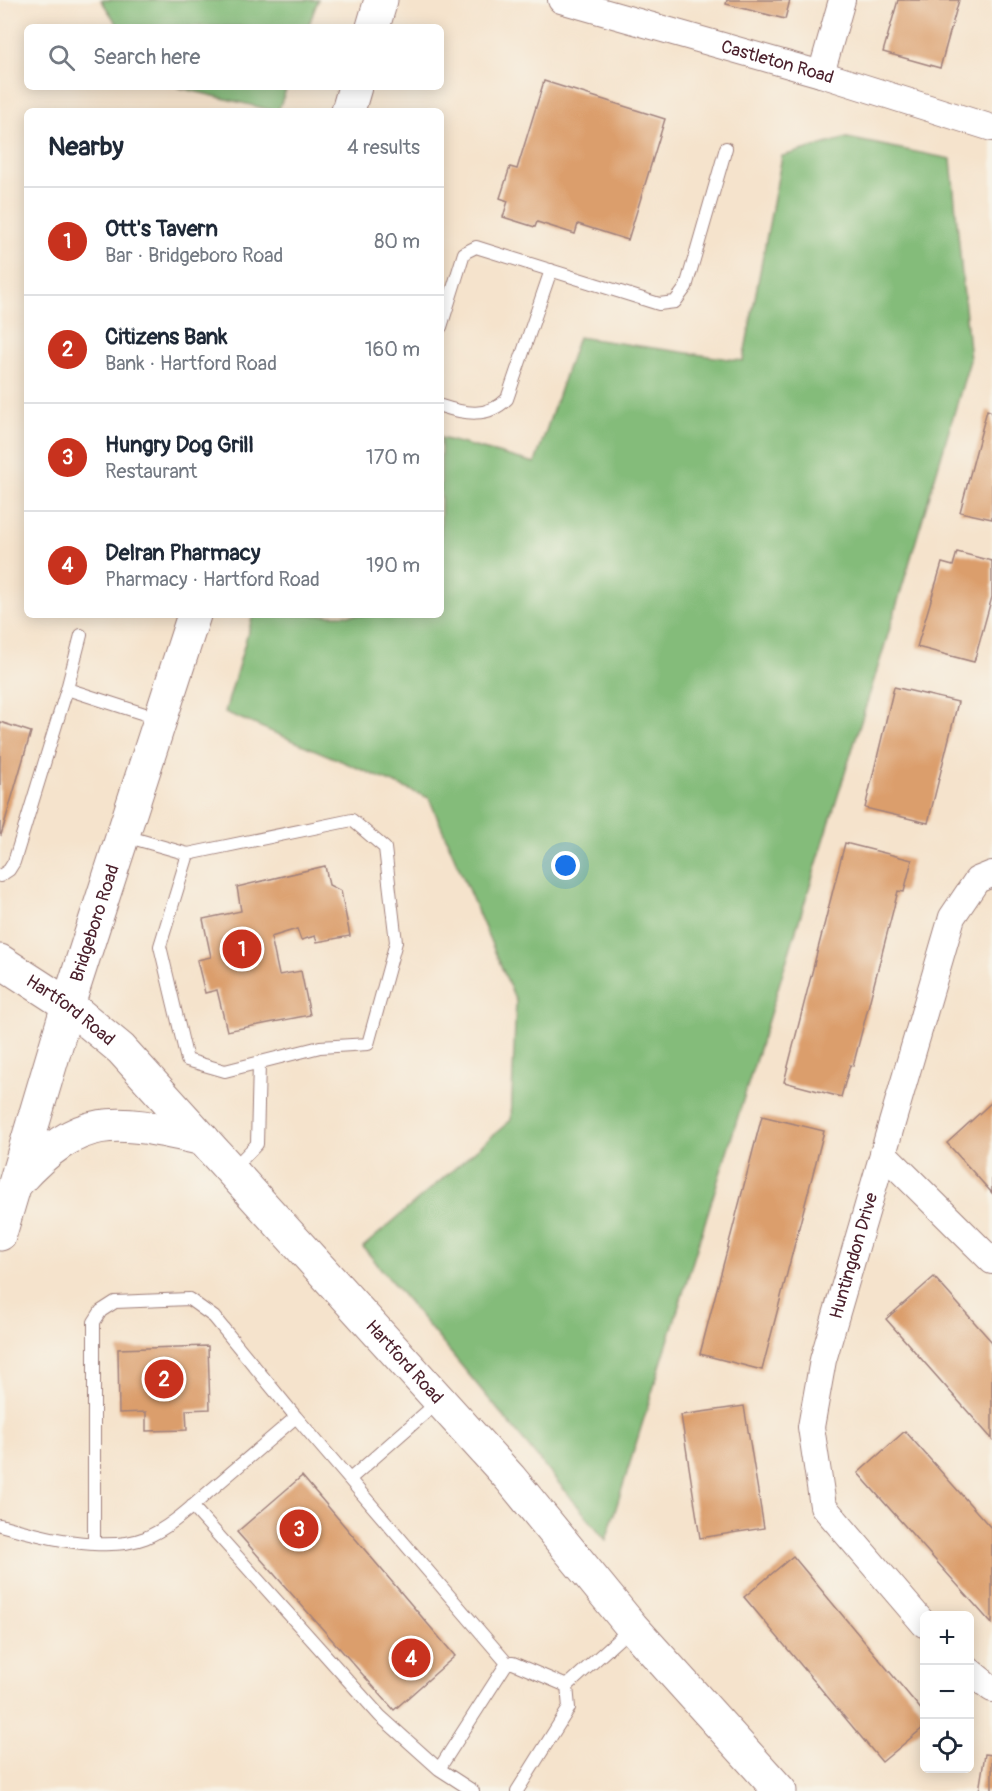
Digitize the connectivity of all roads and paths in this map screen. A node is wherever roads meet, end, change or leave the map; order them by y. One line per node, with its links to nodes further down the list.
1 (381, 0): 4 (main road)
2 (561, 0): 5 (street, Castleton Road)
3 (842, 0): 5 (street)
4 (374, 24)
5 (821, 74): 8 (street, Castleton Road)
6 (354, 90): 7 (main road)
7 (349, 108)
8 (992, 128)
9 (726, 148): 10 (lane)
10 (551, 270): 11 (lane); 12 (lane)
11 (444, 317)
12 (444, 407)
13 (193, 618): 16 (main road, Bridgeboro Road)
14 (81, 634): 15 (lane)
15 (67, 689): 16 (lane); 20 (lane)
16 (161, 719): 17 (main road, Bridgeboro Road)
17 (124, 836): 18 (lane); 22 (main road, Bridgeboro Road)
18 (188, 854): 23 (lane); 23 (lane)
19 (992, 874): 25 (street, Huntingdon Drive)
20 (0, 876)
21 (0, 961): 22 (main road, Hartford Road)
22 (68, 1005): 24 (main road, Hartford Road); 27 (main road, Bridgeboro Road)
23 (259, 1063): 26 (lane)
24 (203, 1139): 26 (main road, Hartford Road); 27 (main road)
25 (883, 1153): 29 (street); 36 (street, Huntingdon Drive)
26 (231, 1171): 30 (main road, Hartford Road)
27 (15, 1184): 28 (main road, Bridgeboro Road)
28 (0, 1234)
29 (992, 1261)
30 (440, 1400): 32 (lane); 37 (main road, Hartford Road)
31 (296, 1417): 32 (lane); 33 (lane); 35 (lane)
32 (350, 1479): 38 (lane)
33 (192, 1506): 35 (lane); 42 (lane)
34 (0, 1525): 35 (lane)
35 (94, 1542)
36 (920, 1619)
37 (632, 1627): 40 (lane); 45 (main road, Hartford Road)
38 (507, 1663): 40 (lane); 42 (lane)
39 (974, 1675): 41 (street)
40 (567, 1686): 44 (lane)
41 (992, 1689)
42 (439, 1769): 43 (lane)
43 (473, 1791)
44 (517, 1791)
45 (780, 1791)

